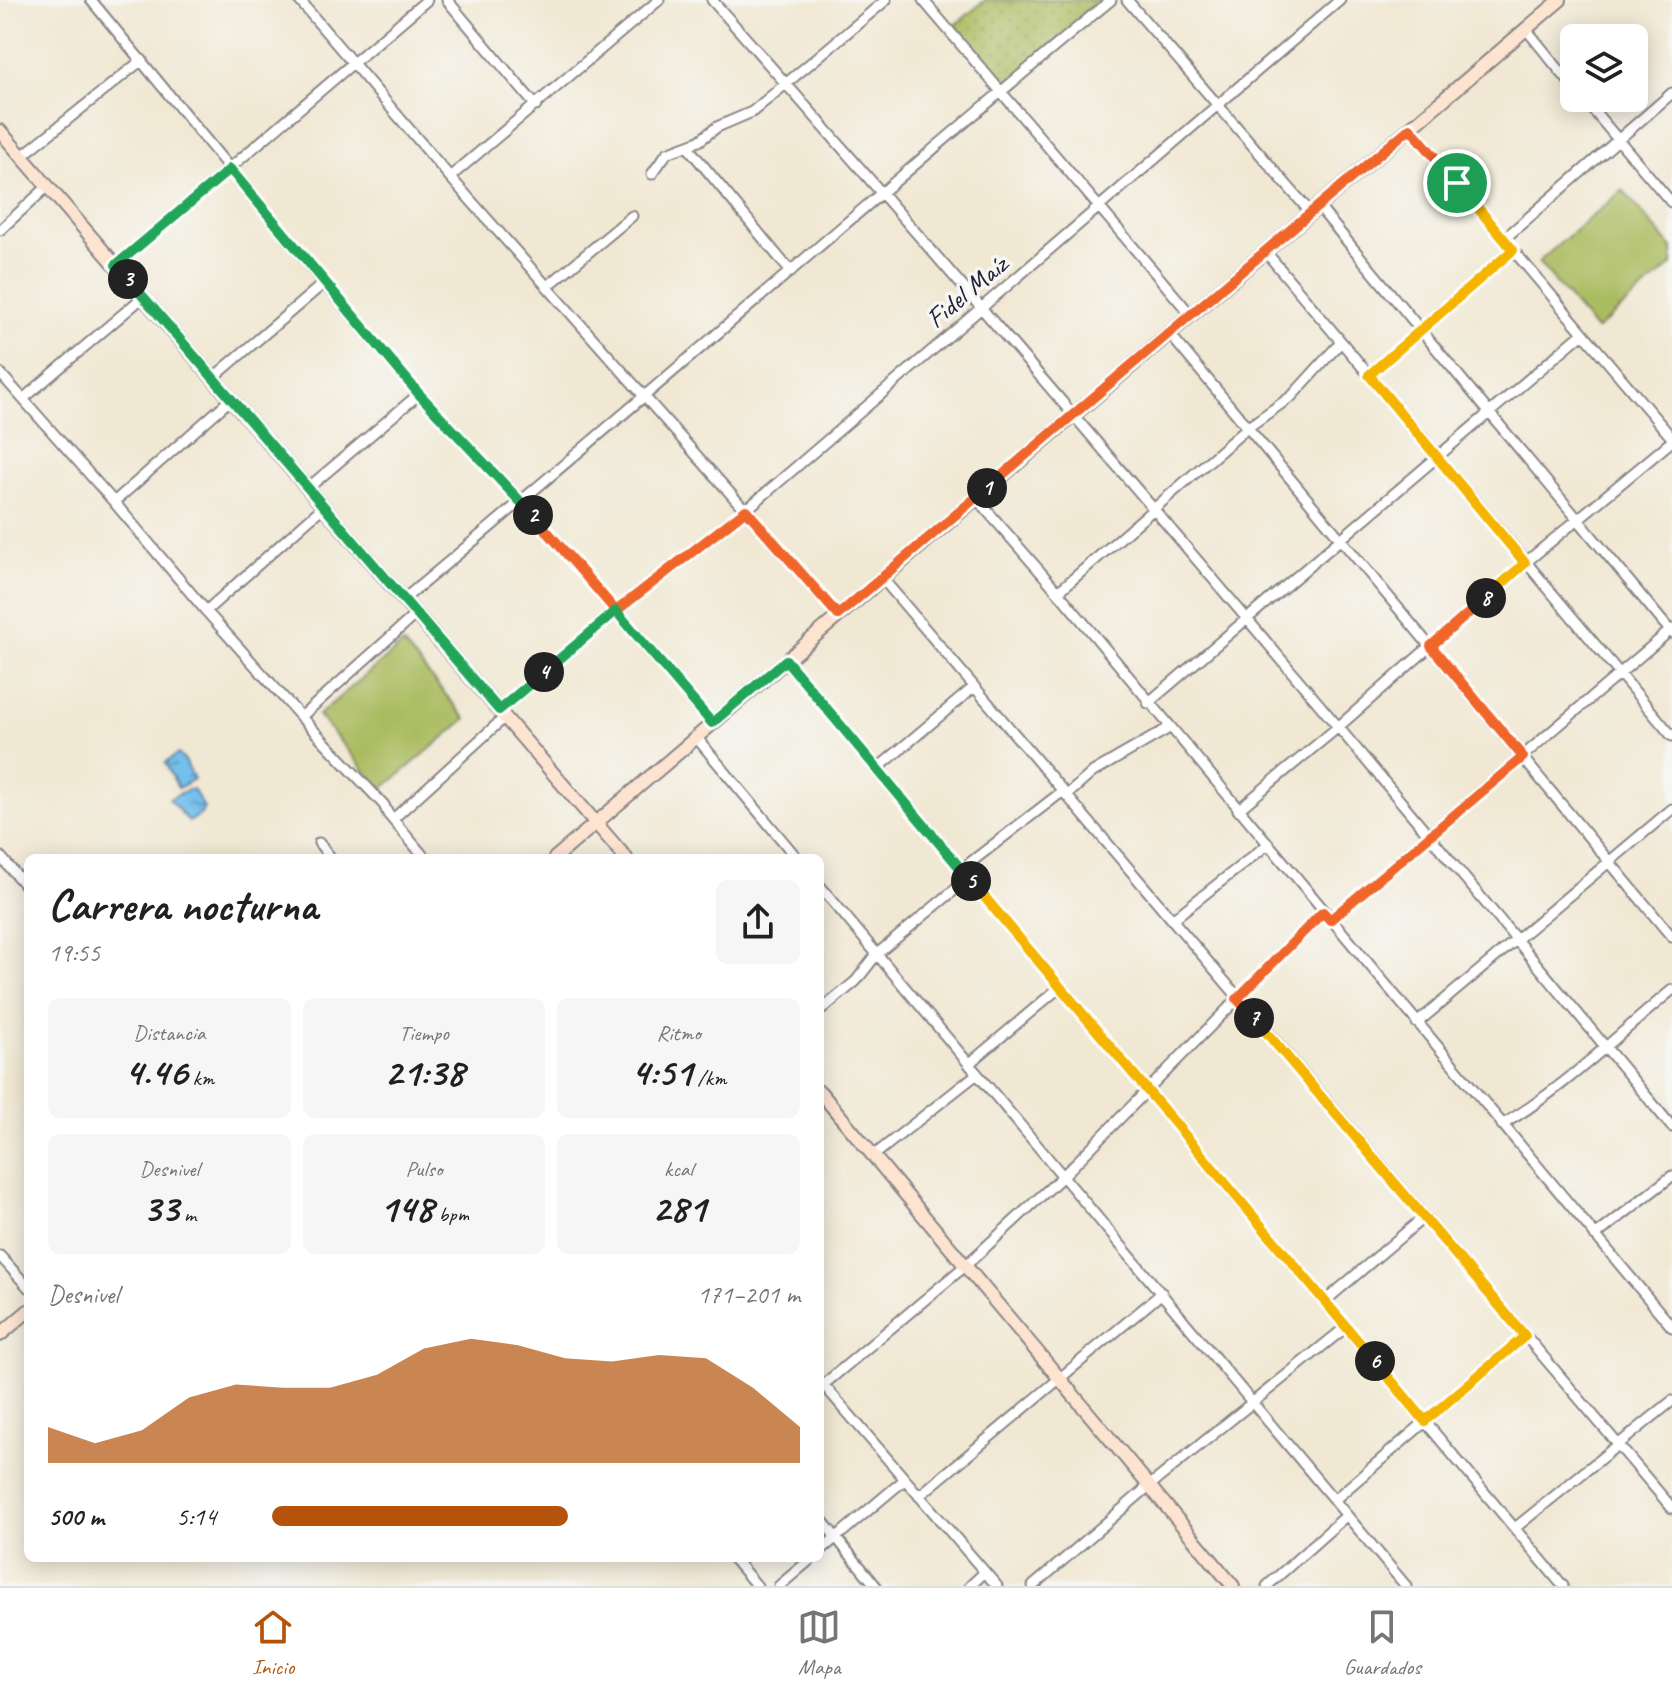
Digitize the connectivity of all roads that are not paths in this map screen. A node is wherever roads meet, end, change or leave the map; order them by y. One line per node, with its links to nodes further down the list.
1 (91, 0): 14 (street)
2 (299, 0): 15 (street)
3 (427, 0): 15 (street)
4 (447, 0): 20 (street)
5 (659, 0): 20 (street)
6 (712, 0): 17 (street)
7 (886, 0): 17 (street)
8 (923, 0): 18 (street)
9 (1111, 0): 18 (street)
10 (1127, 0): 21 (street)
11 (1335, 2): 21 (street, Fidel Maíz)
12 (1551, 3): 13 (street)
13 (1526, 29): 16 (street); 23 (street)
14 (142, 60): 27 (street); 28 (street)
15 (352, 63): 28 (street); 30 (street)
16 (1560, 71)
17 (786, 83): 26 (street); 32 (street)
18 (1001, 90): 32 (street); 34 (street)
19 (1672, 93): 25 (street)
20 (536, 106): 30 (street)
21 (1218, 106): 34 (street, Fidel Maíz); 35 (street)
22 (1594, 112): 25 (street)
23 (1410, 128): 35 (street); 38 (street)
24 (0, 131): 27 (street)
25 (1617, 140): 33 (street); 38 (street)
26 (687, 146): 29 (street); 42 (street)
27 (22, 156): 31 (street)
28 (230, 169): 41 (street); 43 (street)
29 (652, 174)
30 (450, 177): 44 (street)
31 (48, 186): 37 (street); 41 (street)
32 (883, 193): 42 (street); 46 (street)
33 (1671, 202)
34 (1099, 209): 46 (street, Fidel Maíz); 47 (street)
35 (1314, 210): 40 (street); 48 (street)
36 (632, 216): 44 (street)
37 (0, 230)
38 (1504, 239): 39 (street)
39 (1513, 250): 48 (street); 50 (street)
40 (1265, 251): 47 (street); 51 (street)
41 (116, 265): 45 (street)
42 (791, 272): 56 (street)
43 (324, 283): 54 (street); 55 (street)
44 (548, 286): 56 (street)
45 (143, 297): 54 (street); 57 (street)
46 (981, 307): 60 (street); 70 (street, Fidel Maíz)
47 (1191, 315): 49 (street)
48 (1419, 330): 53 (street); 59 (street)
49 (1169, 333): 60 (street); 61 (street)
50 (1583, 333): 59 (street); 62 (street)
51 (1341, 342): 53 (street); 61 (street)
52 (0, 373): 57 (street)
53 (1369, 375): 63 (street)
54 (213, 378): 58 (street)
55 (419, 394): 64 (street); 67 (street)
56 (646, 397): 67 (street); 70 (street)
57 (23, 399): 66 (street)
58 (231, 399): 64 (street); 66 (street)
59 (1488, 413): 63 (street); 71 (street)
60 (1073, 415): 65 (street); 69 (street)
61 (1247, 428): 69 (street); 72 (street)
62 (1672, 440): 71 (street)
63 (1438, 458): 72 (street); 73 (street)
64 (308, 488): 68 (street)
65 (976, 498): 74 (street); 75 (street)
66 (114, 502): 77 (street)
67 (522, 502): 76 (street); 78 (street)
68 (324, 506): 76 (street); 77 (street)
69 (1155, 509): 75 (street); 81 (street)
70 (746, 510): 78 (street, Fidel Maíz); 80 (street)
71 (1578, 521): 73 (street); 82 (street)
72 (1341, 541): 81 (street); 83 (street)
73 (1525, 563): 83 (street); 85 (street)
74 (882, 578): 80 (street); 86 (street)
75 (1058, 592): 87 (street)
76 (404, 599): 79 (street)
77 (206, 611): 89 (street)
78 (616, 611): 88 (street, Fidel Maíz); 90 (street)
79 (416, 614): 88 (street); 89 (street)
80 (838, 615): 84 (street)
81 (1246, 620): 87 (street); 92 (street)
82 (1671, 631): 85 (street)
83 (1431, 646): 92 (street); 95 (street)
84 (786, 660): 90 (street); 96 (street)
85 (1619, 674): 93 (street); 95 (street)
86 (974, 687): 96 (street); 97 (street)
87 (1148, 703): 91 (street)
88 (502, 714): 100 (street, Fidel Maíz); 101 (street)
89 (301, 717): 100 (street)
90 (712, 723): 94 (street)
91 (1169, 728): 97 (street); 99 (street)
92 (1337, 728): 99 (street); 102 (street)
93 (1672, 736)
94 (696, 737): 101 (street); 109 (street)
95 (1523, 757): 102 (street); 111 (street)
96 (877, 769): 112 (street)
97 (1065, 793): 112 (street); 117 (street)
98 (1672, 809): 111 (street)
99 (1238, 810): 104 (street)
100 (393, 819): 106 (street)
101 (596, 823): 107 (street); 108 (street)
102 (1429, 837): 116 (street); 119 (street)
103 (319, 843): 105 (street)
104 (1267, 845): 116 (street); 117 (street)
105 (328, 854)
106 (422, 854)
107 (560, 854)
108 (623, 854)
109 (788, 854)
110 (0, 856): 114 (street)
111 (1610, 862): 118 (street); 119 (street)
112 (962, 869): 113 (street)
113 (969, 878): 120 (street); 121 (street)
114 (24, 884)
115 (824, 891): 120 (street)
116 (1327, 916): 123 (street); 125 (street)
117 (1172, 920): 123 (street)
118 (1672, 937)
119 (1516, 941): 125 (street); 126 (street)
120 (877, 954): 124 (street); 127 (street)
121 (1060, 987): 127 (street); 129 (street)
122 (1672, 990): 126 (street)
123 (1237, 999): 129 (street); 136 (street)
124 (824, 1008)
125 (1417, 1023): 131 (street)
126 (1605, 1046): 131 (street); 132 (street)
127 (969, 1064): 128 (street)
128 (977, 1074): 133 (street); 134 (street)
129 (1146, 1089): 134 (street); 142 (street)
130 (824, 1097): 133 (street)
131 (1502, 1125): 137 (street)
132 (1672, 1127)
133 (873, 1156): 139 (street)
134 (1063, 1176): 139 (street); 141 (street)
135 (1672, 1176): 137 (street)
136 (1424, 1217): 142 (street); 147 (street)
137 (1595, 1236): 145 (street)
138 (0, 1256): 140 (street)
139 (965, 1266): 148 (street); 149 (street)
140 (24, 1283)
141 (1162, 1293): 148 (street); 152 (street)
142 (1324, 1302): 144 (street)
143 (24, 1314): 146 (street)
144 (1346, 1327): 152 (street); 153 (street)
145 (1672, 1327)
146 (0, 1335)
147 (1525, 1336): 153 (street); 154 (street)
148 (1060, 1380): 156 (street); 157 (street)
149 (824, 1381)
150 (824, 1385): 155 (street)
151 (1672, 1401): 154 (street)
152 (1254, 1402): 156 (street); 158 (street)
153 (1425, 1421): 158 (street); 162 (street)
154 (1618, 1445): 159 (street); 162 (street)
155 (904, 1480): 157 (street); 163 (street)
156 (1149, 1486): 173 (street); 174 (street)
157 (919, 1496): 167 (street)
158 (1334, 1500): 160 (street)
159 (1672, 1508)
160 (1347, 1515): 175 (street); 176 (street)
161 (824, 1523): 163 (street)
162 (1515, 1528): 177 (street)
163 (836, 1537): 164 (street); 170 (street)
164 (824, 1548)
165 (736, 1562): 168 (street)
166 (807, 1562): 169 (street)
167 (985, 1572): 171 (street); 172 (street)
168 (757, 1586)
169 (779, 1586)
170 (876, 1586)
171 (970, 1586)
172 (997, 1586)
173 (1033, 1586)
174 (1233, 1586)
175 (1267, 1586)
176 (1406, 1586)
177 (1563, 1586)

